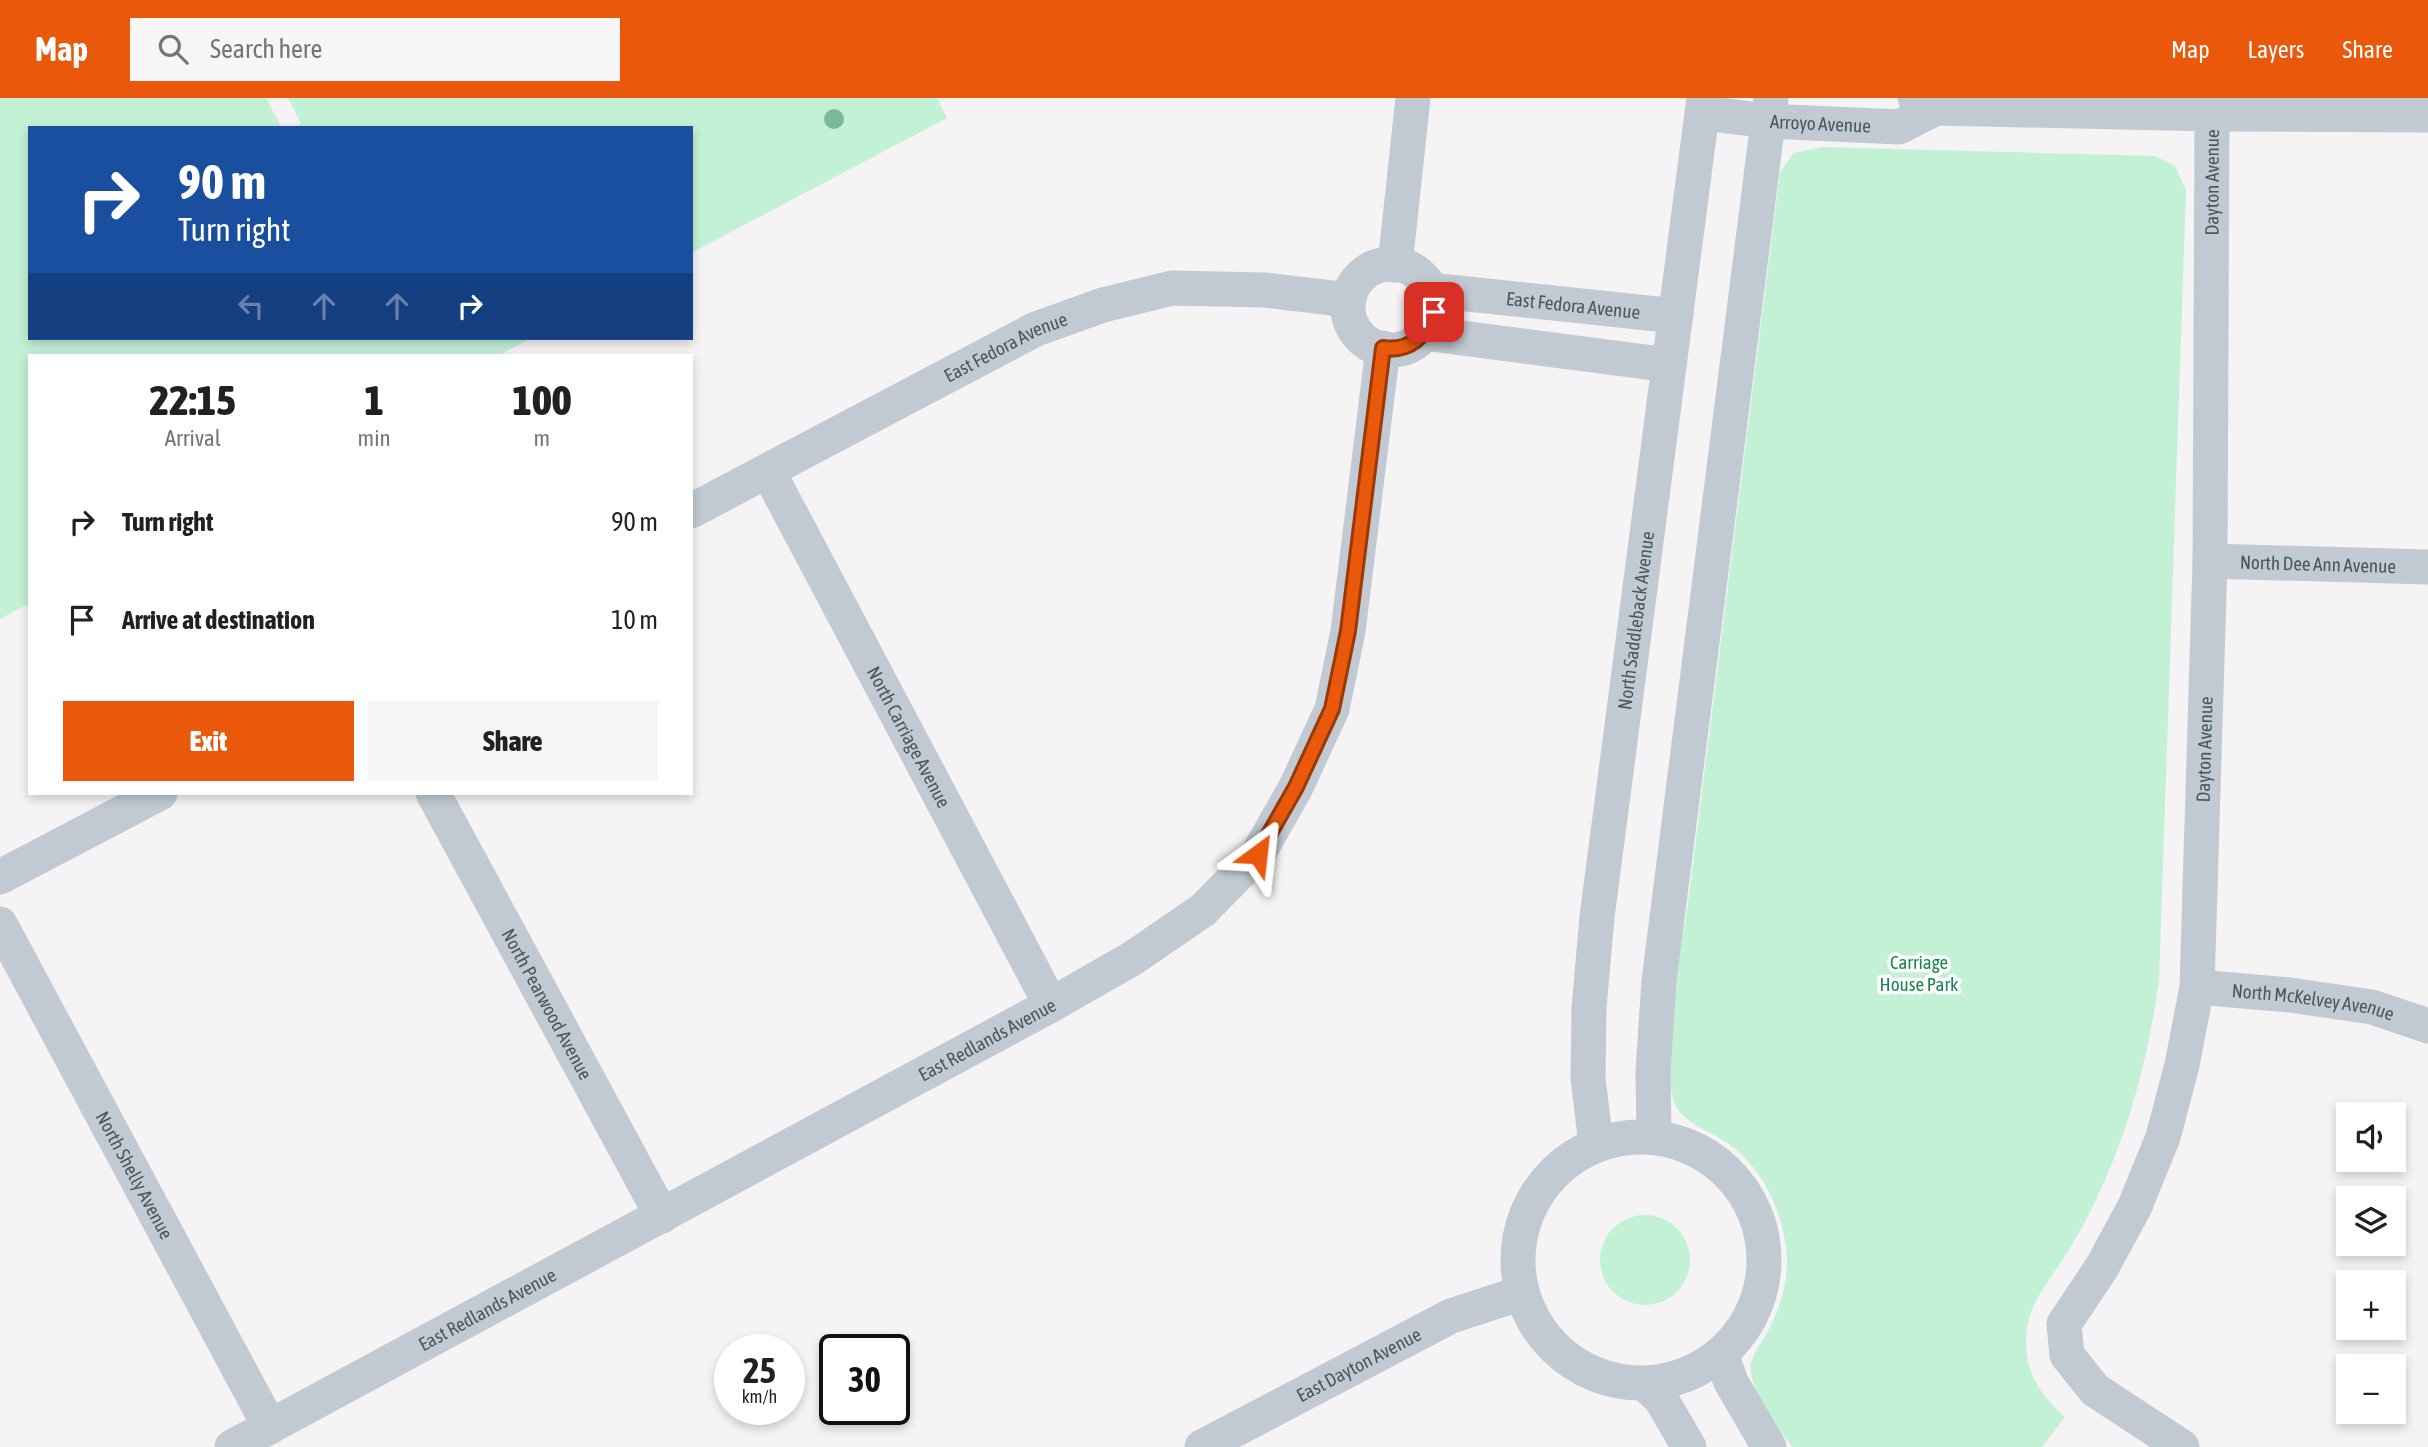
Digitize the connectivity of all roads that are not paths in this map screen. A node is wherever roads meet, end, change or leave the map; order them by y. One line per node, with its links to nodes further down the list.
1 (1412, 98): 7 (street)
2 (1925, 103): 4 (street, Arroyo Avenue); 5 (street, Arroyo Avenue)
3 (1703, 105): 4 (street, Arroyo Avenue); 10 (street, North Saddleback Avenue)
4 (1769, 110): 25 (street)
5 (2212, 114): 6 (street, Arroyo Avenue); 16 (street, Dayton Avenue)
6 (2428, 115)
7 (1395, 265): 8 (street); 9 (street)
8 (1430, 289): 10 (street, East Fedora Avenue); 11 (street)
9 (1349, 300): 12 (street); 14 (street, East Fedora Avenue)
10 (1676, 316): 13 (street, North Saddleback Avenue)
11 (1424, 333): 12 (street); 13 (street)
12 (1383, 348): 23 (street, East Redlands Avenue)
13 (1669, 365): 26 (street, North Saddleback Avenue)
14 (768, 471): 15 (street, East Fedora Avenue); 23 (street, North Carriage Avenue)
15 (693, 510)
16 (2210, 561): 17 (street, North Dee Ann Avenue); 22 (street, Dayton Avenue)
17 (2428, 567)
18 (156, 795): 20 (street)
19 (434, 795): 27 (street, North Pearwood Avenue)
20 (0, 877)
21 (0, 924): 31 (street, North Shelly Avenue)
22 (2197, 988): 24 (street, North McKelvey Avenue); 36 (street, Dayton Avenue)
23 (1051, 1005): 27 (street, East Redlands Avenue)
24 (2428, 1026)
25 (1654, 1136): 26 (street); 29 (street)
26 (1596, 1144): 28 (street)
27 (662, 1216): 31 (street, East Redlands Avenue)
28 (1522, 1293): 30 (street); 33 (street, East Dayton Avenue)
29 (1721, 1354): 30 (street); 35 (street)
30 (1644, 1384): 34 (street)
31 (270, 1427): 32 (street, East Redlands Avenue)
32 (232, 1447)
33 (1202, 1447)
34 (1689, 1447)
35 (1769, 1447)
36 (2182, 1447)

